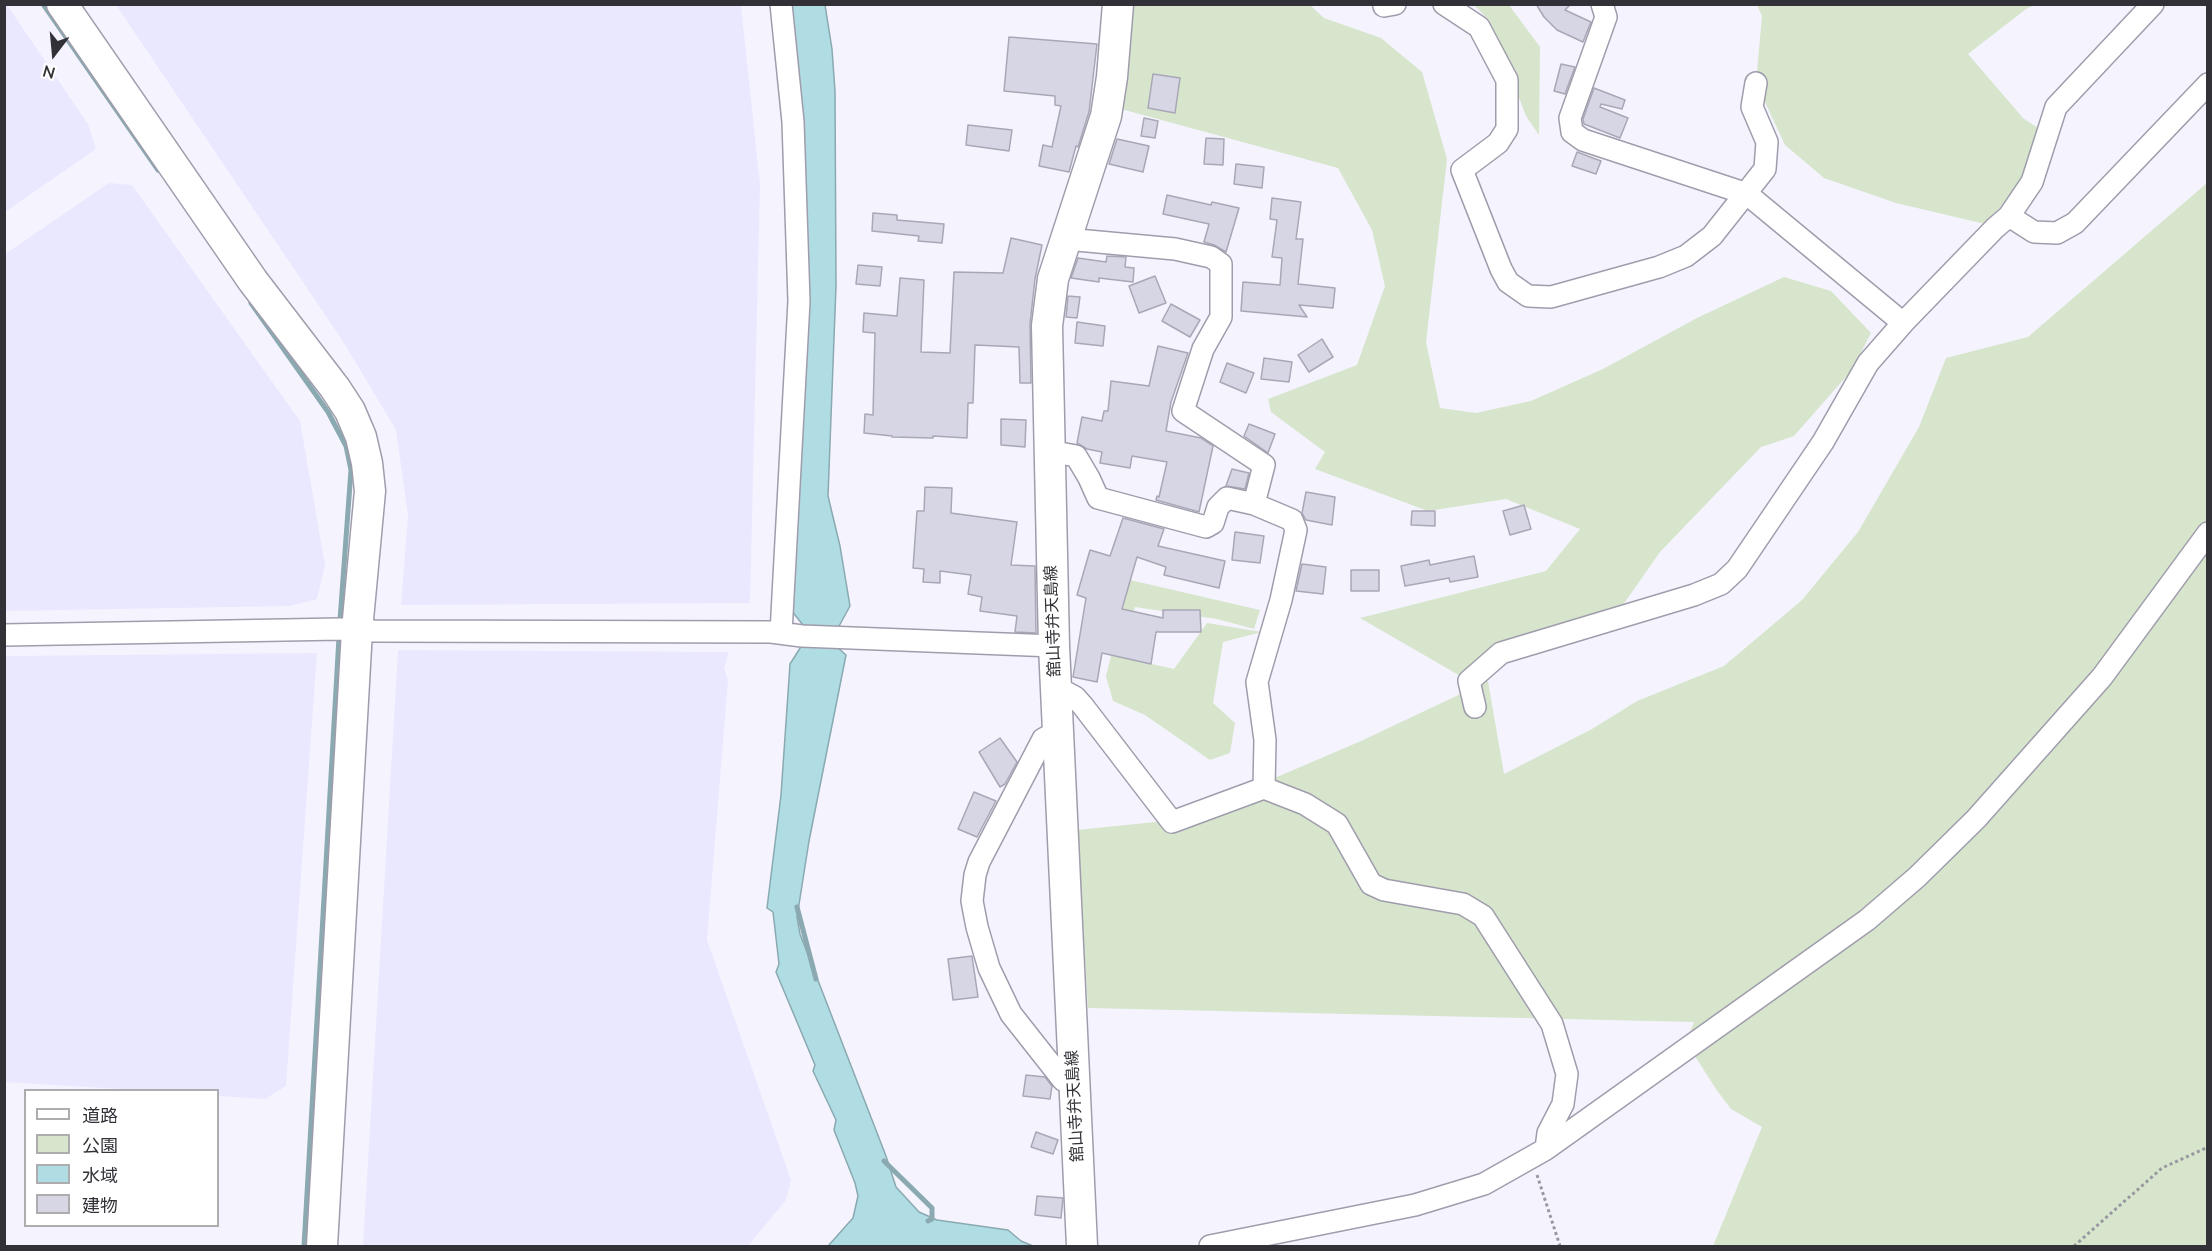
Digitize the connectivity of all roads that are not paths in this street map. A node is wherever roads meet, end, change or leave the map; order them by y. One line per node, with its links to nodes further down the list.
1 (62, 4): 16 (street)
2 (781, 4): 17 (street)
3 (1118, 4): 11 (street, 舘山寺弁天島線)
4 (1444, 4): 9 (street)
5 (1602, 4): 9 (street)
6 (2153, 4): 10 (street)
7 (1755, 83): 9 (street)
8 (2208, 84): 10 (street)
9 (1747, 194): 12 (street)
10 (2009, 216): 12 (street)
11 (1066, 239): 13 (street, 舘山寺弁天島線); 14 (street)
12 (1903, 323): 21 (street)
13 (1049, 451): 14 (street); 19 (street, 舘山寺弁天島線)
14 (1254, 504): 23 (street)
15 (2208, 533): 25 (street)
16 (357, 630): 17 (street); 18 (street); 26 (street)
17 (781, 633): 19 (street)
18 (4, 635)
19 (1054, 646): 20 (street, 舘山寺弁天島線)
20 (1056, 687): 22 (street, 舘山寺弁天島線); 23 (street)
21 (1475, 706)
22 (1058, 731): 24 (street, 舘山寺弁天島線); 24 (street)
23 (1264, 788): 25 (street)
24 (1075, 1084): 27 (street, 舘山寺弁天島線)
25 (1539, 1154): 28 (street)
26 (322, 1246)
27 (1082, 1246)
28 (1210, 1246)

